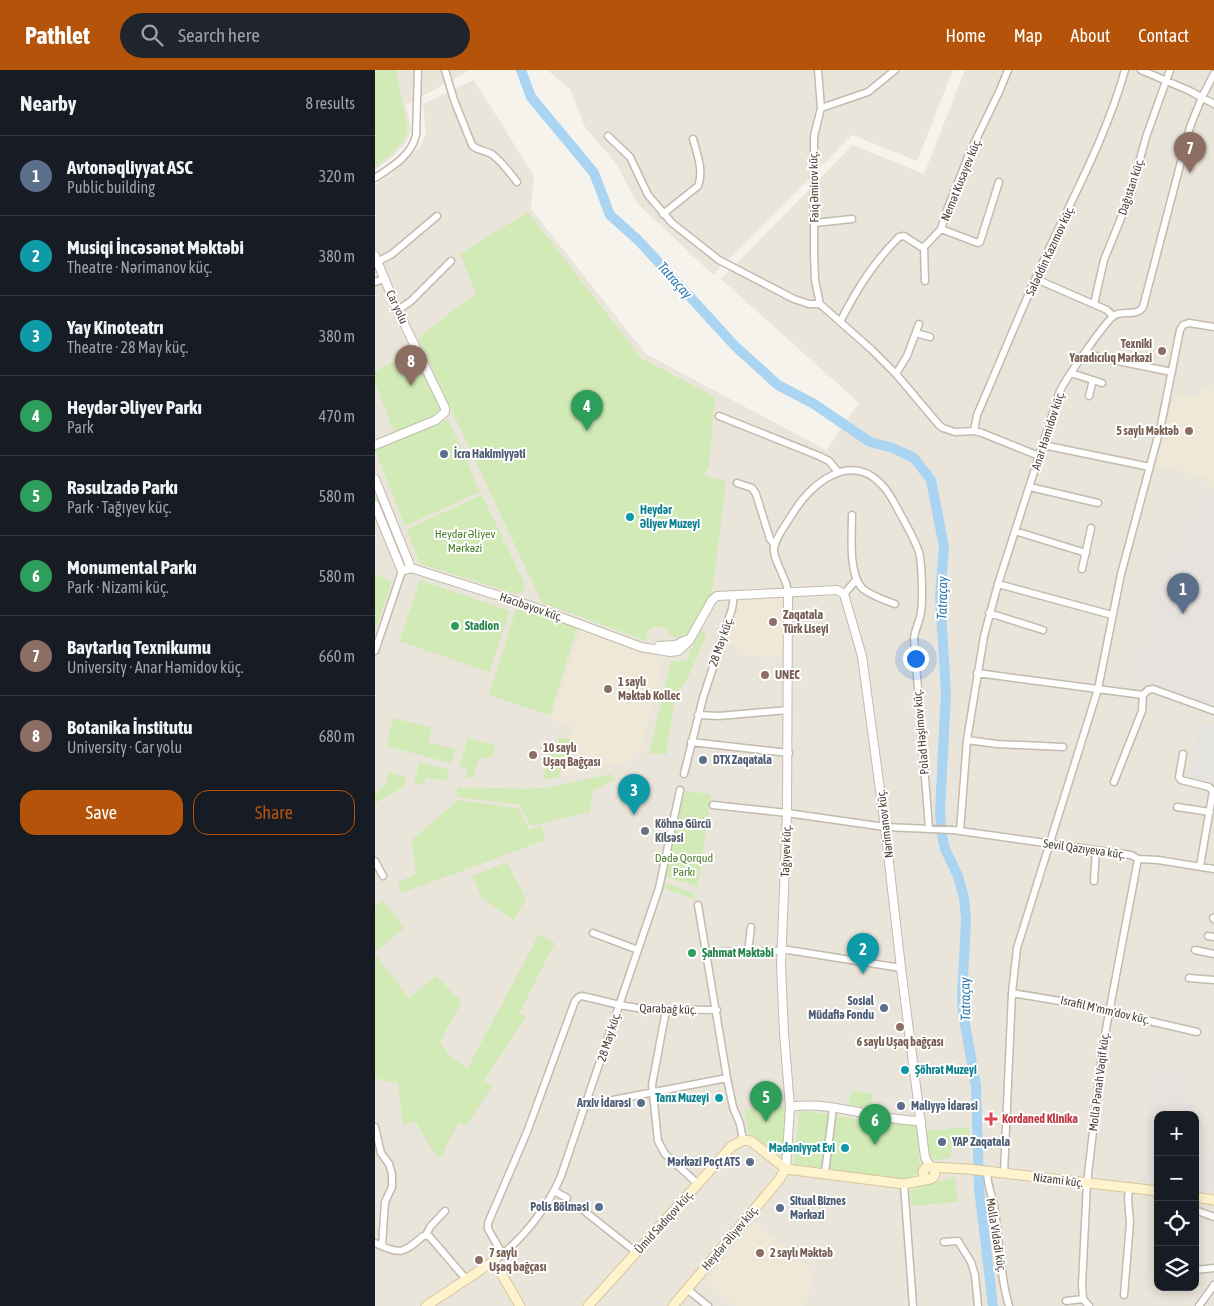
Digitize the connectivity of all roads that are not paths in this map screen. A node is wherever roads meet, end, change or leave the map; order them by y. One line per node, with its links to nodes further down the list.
1 (417, 70): 16 (street)
2 (445, 70): 17 (street)
3 (818, 70): 13 (street, Faiq Əmirov küç.)
4 (895, 70): 13 (street)
5 (1007, 70): 23 (street, Nemət Kusayev küç.)
6 (1125, 70): 28 (street, Saləddin Kazımov küç.)
7 (1141, 70): 10 (street)
8 (1170, 70): 10 (street, Dağıstan küç.)
9 (1214, 74): 11 (street)
10 (1166, 80): 11 (street); 32 (street, Dağıstan küç.)
11 (1202, 97): 12 (street); 34 (street)
12 (1214, 104)
13 (821, 108): 22 (street, Faiq Əmirov küç.)
14 (608, 136): 19 (street)
15 (693, 139): 19 (street)
16 (375, 178)
17 (517, 182)
18 (999, 182): 23 (street)
19 (663, 214): 31 (street)
20 (437, 216): 25 (street)
21 (852, 219): 22 (street)
22 (815, 223): 31 (street, Faiq Əmirov küç.)
23 (941, 229): 24 (street, Nemət Kusayev küç.)
24 (924, 246): 29 (street); 35 (street)
25 (376, 259): 27 (street, Car yolu)
26 (451, 261): 33 (street)
27 (384, 279): 30 (street); 33 (street, Car yolu)
28 (1036, 279): 32 (street); 48 (street, Saləddin Kazımov küç.)
29 (925, 281)
30 (375, 282)
31 (820, 304): 35 (street)
32 (1094, 304): 34 (street)
33 (398, 310): 49 (street, Car yolu)
34 (1113, 316): 40 (street, Anar Həmidov küç.)
35 (840, 322): 43 (street)
36 (919, 324): 38 (street)
37 (1214, 327): 41 (street)
38 (917, 333): 39 (street); 43 (street)
39 (930, 337)
40 (1086, 352): 41 (street); 42 (street, Anar Həmidov küç.)
41 (1172, 372): 52 (street)
42 (1071, 373): 44 (street); 50 (street, Anar Həmidov küç.)
43 (896, 374): 48 (street)
44 (1093, 380): 45 (street); 46 (street)
45 (1102, 383)
46 (1089, 396)
47 (719, 416): 53 (street)
48 (974, 431): 51 (street)
49 (375, 445)
50 (1043, 445): 51 (street, Anar Həmidov küç.); 52 (street)
51 (1039, 456): 56 (street, Anar Həmidov küç.)
52 (1150, 467): 74 (street)
53 (838, 472): 62 (street); 96 (street, Polad Həşimov küç.)
54 (375, 478): 64 (street)
55 (737, 483): 62 (street)
56 (1030, 487): 57 (street); 61 (street, Anar Həmidov küç.)
57 (1098, 503)
58 (375, 506): 66 (street)
59 (852, 515): 67 (street)
60 (1091, 528): 63 (street)
61 (1015, 531): 63 (street); 68 (street, Anar Həmidov küç.)
62 (775, 545): 69 (street)
63 (1086, 553): 65 (street)
64 (411, 568): 66 (street); 71 (street, Hacıbəyov küç.)
65 (1081, 569)
66 (402, 571): 76 (street)
67 (856, 580): 70 (street); 72 (street)
68 (998, 584): 73 (street, Anar Həmidov küç.); 74 (street)
69 (788, 594): 70 (street); 71 (street); 80 (street, Tağıyev küç.)
70 (845, 594): 95 (street, Nərimanov küç.)
71 (734, 596): 82 (street, 28 May küç.)
72 (895, 604)
73 (989, 613): 75 (street); 77 (street, Anar Həmidov küç.)
74 (1112, 615): 78 (street)
75 (1043, 630)
76 (375, 651)
77 (977, 673): 78 (street); 83 (street, Anar Həmidov küç.)
78 (1098, 689): 79 (street); 98 (street)
79 (1143, 695): 81 (street); 89 (street)
80 (788, 710): 82 (street); 86 (street, Tağıyev küç.)
81 (1214, 711)
82 (698, 715): 84 (street, 28 May küç.)
83 (967, 740): 85 (street); 97 (street, Anar Həmidov küç.)
84 (691, 742): 86 (street); 88 (street, 28 May küç.)
85 (1063, 747)
86 (789, 753): 94 (street, Tağıyev küç.)
87 (1183, 754): 93 (street)
88 (684, 774)
89 (1114, 782)
90 (681, 790): 109 (street, 28 May küç.)
91 (713, 805): 94 (street)
92 (1177, 807): 93 (street)
93 (1210, 812): 102 (street)
94 (787, 813): 95 (street); 111 (street, Tağıyev küç.)
95 (885, 828): 96 (street); 115 (street, Nərimanov küç.)
96 (931, 828): 97 (street, Sevil Qazıyeva küç.)
97 (957, 830): 98 (street, Sevil Qazıyeva küç.)
98 (1050, 844): 99 (street, Sevil Qazıyeva küç.); 118 (street)
99 (1096, 850): 100 (street, Sevil Qazıyeva küç.); 105 (street)
100 (1138, 859): 102 (street, Sevil Qazıyeva küç.); 122 (street, Molla Pənah Vaqif küç.)
101 (375, 861): 104 (street)
102 (1200, 866): 103 (street, Sevil Qazıyeva küç.)
103 (1214, 869)
104 (383, 876)
105 (1094, 881)
106 (698, 905): 113 (street)
107 (751, 927): 112 (street)
108 (593, 933): 109 (street)
109 (638, 950): 119 (street, 28 May küç.)
110 (1195, 950): 114 (street)
111 (781, 951): 112 (street); 115 (street); 127 (street, Tağıyev küç.)
112 (748, 952): 113 (street)
113 (707, 953): 121 (street)
114 (1214, 954)
115 (901, 968): 129 (street, Nərimanov küç.)
116 (1189, 978): 117 (street)
117 (1214, 980)
118 (1011, 993): 122 (street, Israfil M'mm'dov küç.); 137 (street)
119 (619, 1005): 120 (street, Qarabağ küç.); 126 (street, 28 May küç.); 156 (street, Qarabağ küç.)
120 (666, 1010): 121 (street, Qarabağ küç.); 125 (street)
121 (717, 1010): 124 (street)
122 (1109, 1011): 123 (street, Israfil M'mm'dov küç.); 140 (street, Molla Pənah Vaqif küç.)
123 (1197, 1032)
124 (727, 1078): 125 (street); 131 (street)
125 (652, 1092): 126 (street); 141 (street)
126 (587, 1105): 143 (street, 28 May küç.)
127 (790, 1107): 128 (street); 133 (street, Tağıyev küç.)
128 (833, 1108): 129 (street); 136 (street)
129 (921, 1121): 134 (street, Nərimanov küç.)
130 (375, 1127): 154 (street)
131 (743, 1140): 133 (main road); 141 (main road, Ümid Sadıqov küç.)
132 (962, 1168): 134 (main road, Nizami küç.); 135 (main road, Nizami küç.); 138 (main road)
133 (786, 1169): 136 (main road); 162 (main road, Heydər Əliyev küç.)
134 (926, 1169): 138 (main road); 139 (main road)
135 (987, 1171): 137 (main road, Nizami küç.); 173 (street, Molla Vidadi küç.)
136 (825, 1173): 139 (main road)
137 (1004, 1173): 140 (main road, Nizami küç.)
138 (931, 1179): 139 (main road)
139 (907, 1183): 171 (street)
140 (1087, 1183): 142 (main road, Nizami küç.); 164 (street, Molla Pənah Vaqif küç.)
141 (698, 1184): 155 (main road, Ümid Sadıqov küç.)
142 (1129, 1188): 144 (main road, Nizami küç.); 163 (street)
143 (554, 1191): 145 (street); 156 (street, 28 May küç.)
144 (1154, 1192)
145 (567, 1198)
146 (1199, 1198): 147 (main road)
147 (1214, 1200)
148 (583, 1210): 155 (street)
149 (445, 1211): 152 (street)
150 (1199, 1212): 151 (street)
151 (1214, 1218)
152 (426, 1235): 154 (street); 160 (street)
153 (944, 1242): 172 (street)
154 (378, 1244)
155 (636, 1252): 168 (main road, Ümid Sadıqov küç.)
156 (503, 1254): 157 (street, 28 May küç.)
157 (494, 1261): 160 (main road); 167 (main road)
158 (1214, 1268): 159 (street)
159 (1199, 1270)
160 (466, 1280): 166 (main road)
161 (1214, 1286): 175 (street)
162 (687, 1289): 169 (main road, Heydər Əliyev küç.); 170 (street)
163 (1124, 1295)
164 (1083, 1299): 165 (street); 174 (street)
165 (1066, 1301)
166 (426, 1306)
167 (520, 1306)
168 (588, 1306)
169 (673, 1306)
170 (709, 1306)
171 (913, 1306)
172 (978, 1306)
173 (1009, 1306)
174 (1089, 1306)
175 (1199, 1306)

